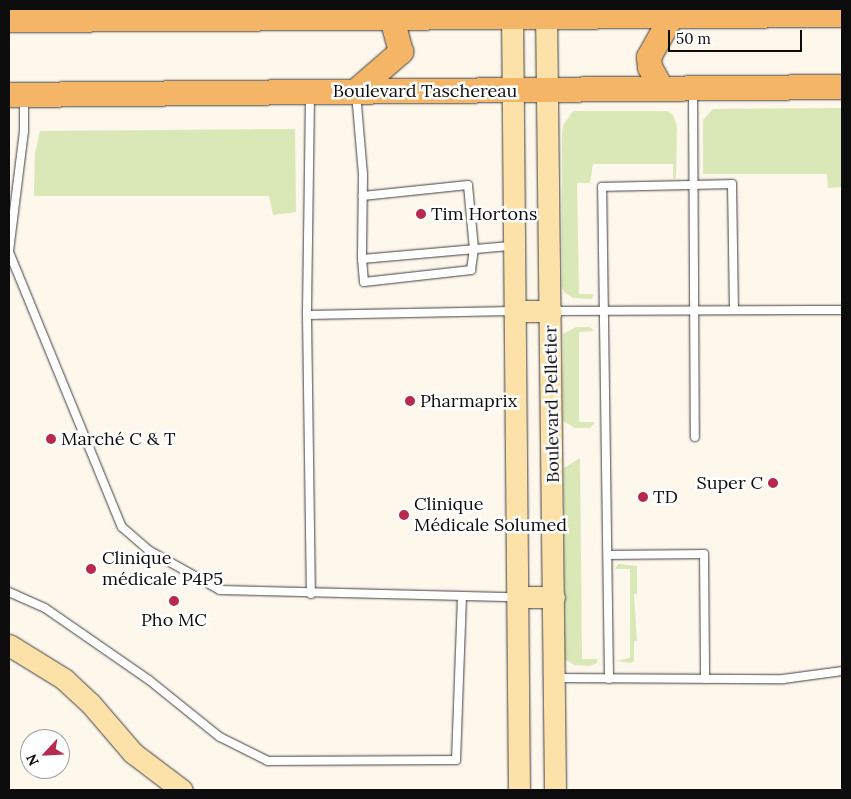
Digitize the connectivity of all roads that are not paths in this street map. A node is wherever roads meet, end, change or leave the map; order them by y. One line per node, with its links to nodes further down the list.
1 (546, 13): 2 (main road); 4 (main road); 11 (street, Boulevard Pelletier)
2 (512, 14): 5 (main road); 10 (street, Boulevard Pelletier)
3 (842, 15): 4 (main road)
4 (672, 16): 8 (main road)
5 (392, 18): 6 (main road); 13 (main road)
6 (9, 20)
7 (842, 87): 9 (main road, Boulevard Taschereau)
8 (662, 89): 9 (main road, Boulevard Taschereau); 11 (main road, Boulevard Taschereau)
9 (693, 89): 15 (lane)
10 (514, 90): 11 (main road, Boulevard Taschereau); 13 (main road, Boulevard Taschereau); 18 (street, Boulevard Pelletier)
11 (549, 90): 26 (street, Boulevard Pelletier)
12 (310, 91): 13 (main road, Boulevard Taschereau); 14 (main road, Boulevard Taschereau); 27 (lane)
13 (356, 91): 16 (lane)
14 (16, 95): 17 (lane)
15 (693, 184): 21 (lane); 22 (lane); 23 (lane)
16 (363, 196): 19 (lane); 20 (lane)
17 (10, 222): 31 (lane)
18 (515, 246): 19 (lane); 25 (street, Boulevard Pelletier)
19 (474, 249): 20 (lane); 20 (lane)
20 (362, 259)
21 (604, 310): 22 (lane); 26 (lane); 29 (lane)
22 (694, 310): 23 (lane); 28 (lane)
23 (734, 310): 24 (lane)
24 (842, 310)
25 (514, 311): 26 (street); 27 (lane); 32 (street, Boulevard Pelletier)
26 (552, 311): 33 (street, Boulevard Pelletier)
27 (308, 315): 31 (lane)
28 (695, 437)
29 (608, 555): 38 (lane); 39 (lane)
30 (9, 592): 34 (lane)
31 (311, 594): 34 (lane)
32 (518, 597): 33 (street); 34 (lane); 41 (street, Boulevard Pelletier)
33 (554, 597): 37 (street, Boulevard Pelletier)
34 (462, 598)
35 (9, 645): 40 (street)
36 (842, 671): 39 (lane)
37 (555, 678): 38 (lane); 42 (street, Boulevard Pelletier)
38 (609, 679): 39 (lane)
39 (705, 679)
40 (182, 790)
41 (519, 790)
42 (555, 790)

